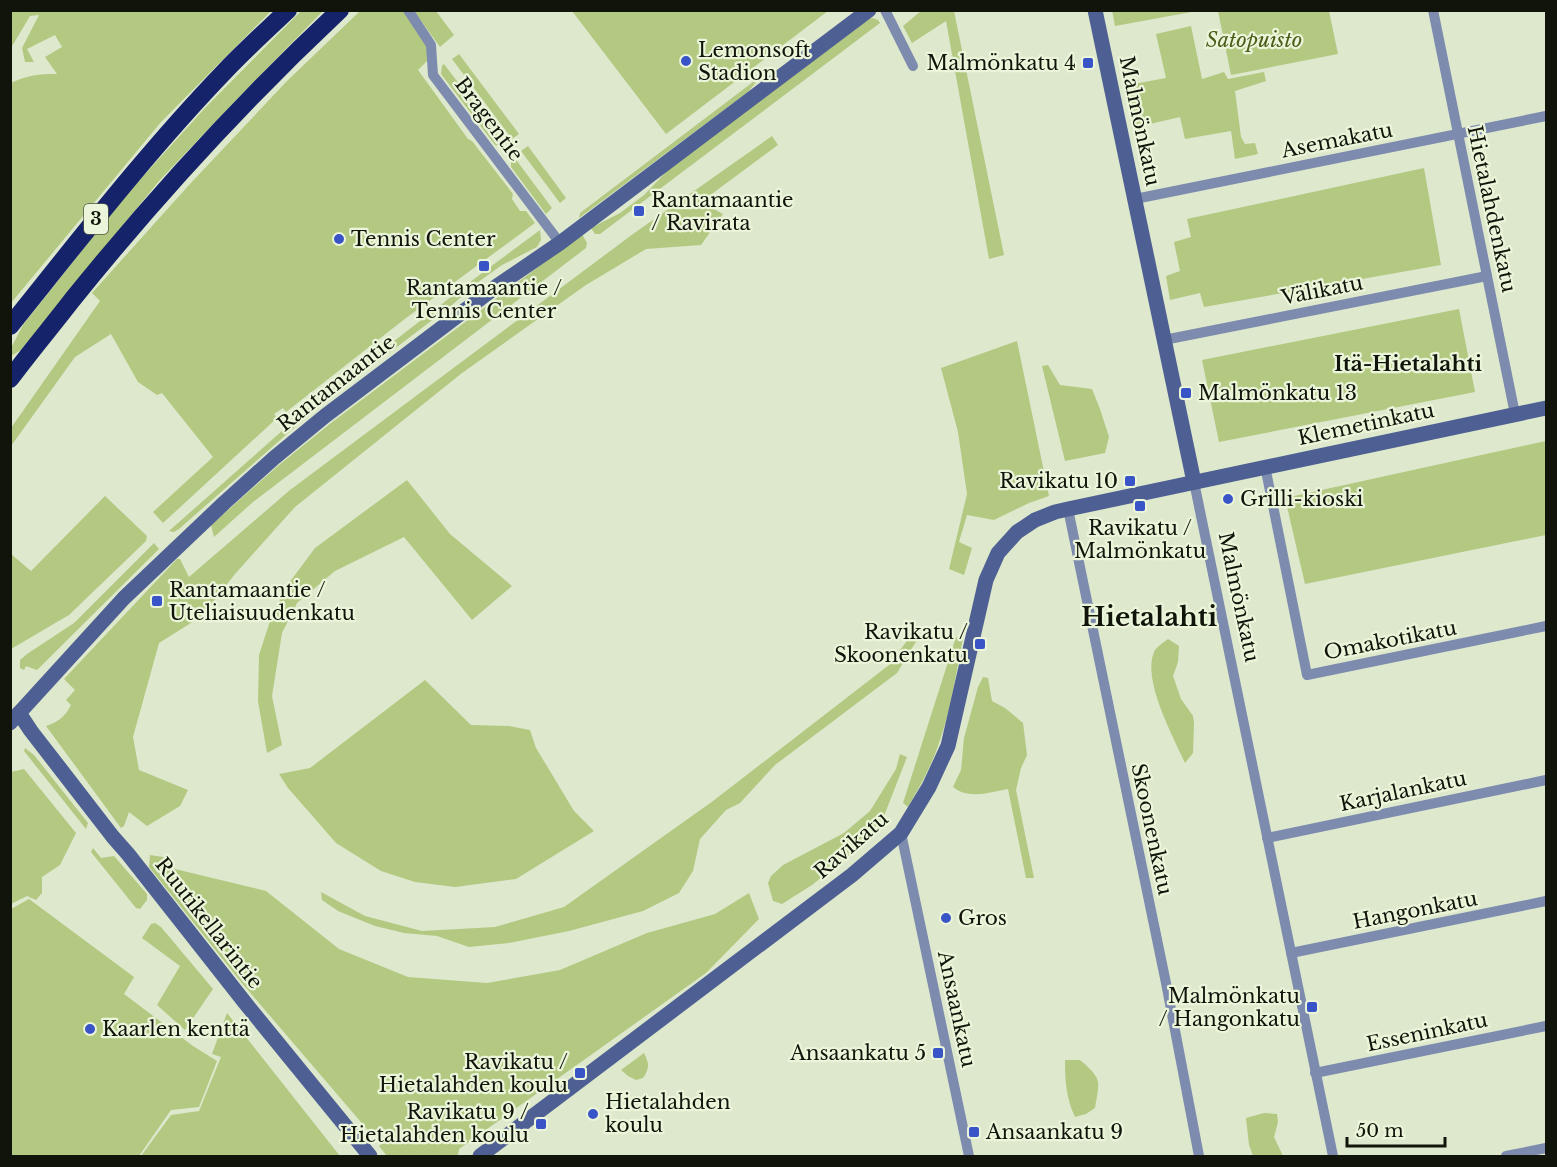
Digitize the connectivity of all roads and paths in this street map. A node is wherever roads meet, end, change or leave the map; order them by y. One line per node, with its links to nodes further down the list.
1 (288, 10): 14 (highway, 3)
2 (340, 10): 16 (highway, 3)
3 (408, 10): 12 (street, Bragentie)
4 (869, 10): 12 (street, Rantamaantie)
5 (885, 10): 8 (street)
6 (1095, 10): 11 (street, Malmönkatu)
7 (1433, 10): 10 (street, Hietalahdenkatu)
8 (913, 66)
9 (1546, 116): 10 (street, Asemakatu)
10 (1458, 135): 11 (street, Asemakatu); 13 (street, Hietalahdenkatu)
11 (1134, 199): 15 (street, Malmönkatu)
12 (560, 243): 23 (street, Rantamaantie)
13 (1487, 276): 15 (street, Välikatu); 18 (street, Hietalahdenkatu)
14 (10, 326)
15 (1164, 340): 20 (street, Malmönkatu)
16 (10, 379)
17 (1546, 408): 18 (street, Klemetinkatu)
18 (1515, 414): 19 (street, Klemetinkatu)
19 (1265, 466): 20 (street, Klemetinkatu); 22 (street, Omakotikatu)
20 (1194, 482): 21 (street, Ravikatu); 26 (street, Malmönkatu)
21 (1068, 509): 25 (street, Ravikatu); 35 (street, Skoonenkatu)
22 (1546, 626)
23 (13, 714): 32 (street, Ruutikellarintie)
24 (1546, 780): 26 (street, Karjalankatu)
25 (901, 833): 33 (street, Ravikatu); 34 (street, Ansaankatu)
26 (1267, 838): 28 (street, Malmönkatu)
27 (1546, 902): 28 (street, Hangonkatu)
28 (1291, 953): 30 (street, Malmönkatu)
29 (1546, 1026): 30 (street, Esseninkatu)
30 (1315, 1073): 36 (street, Malmönkatu)
31 (1546, 1148): 37 (street)
32 (370, 1156)
33 (480, 1156)
34 (969, 1156)
35 (1199, 1156)
36 (1333, 1156)
37 (1506, 1156)

